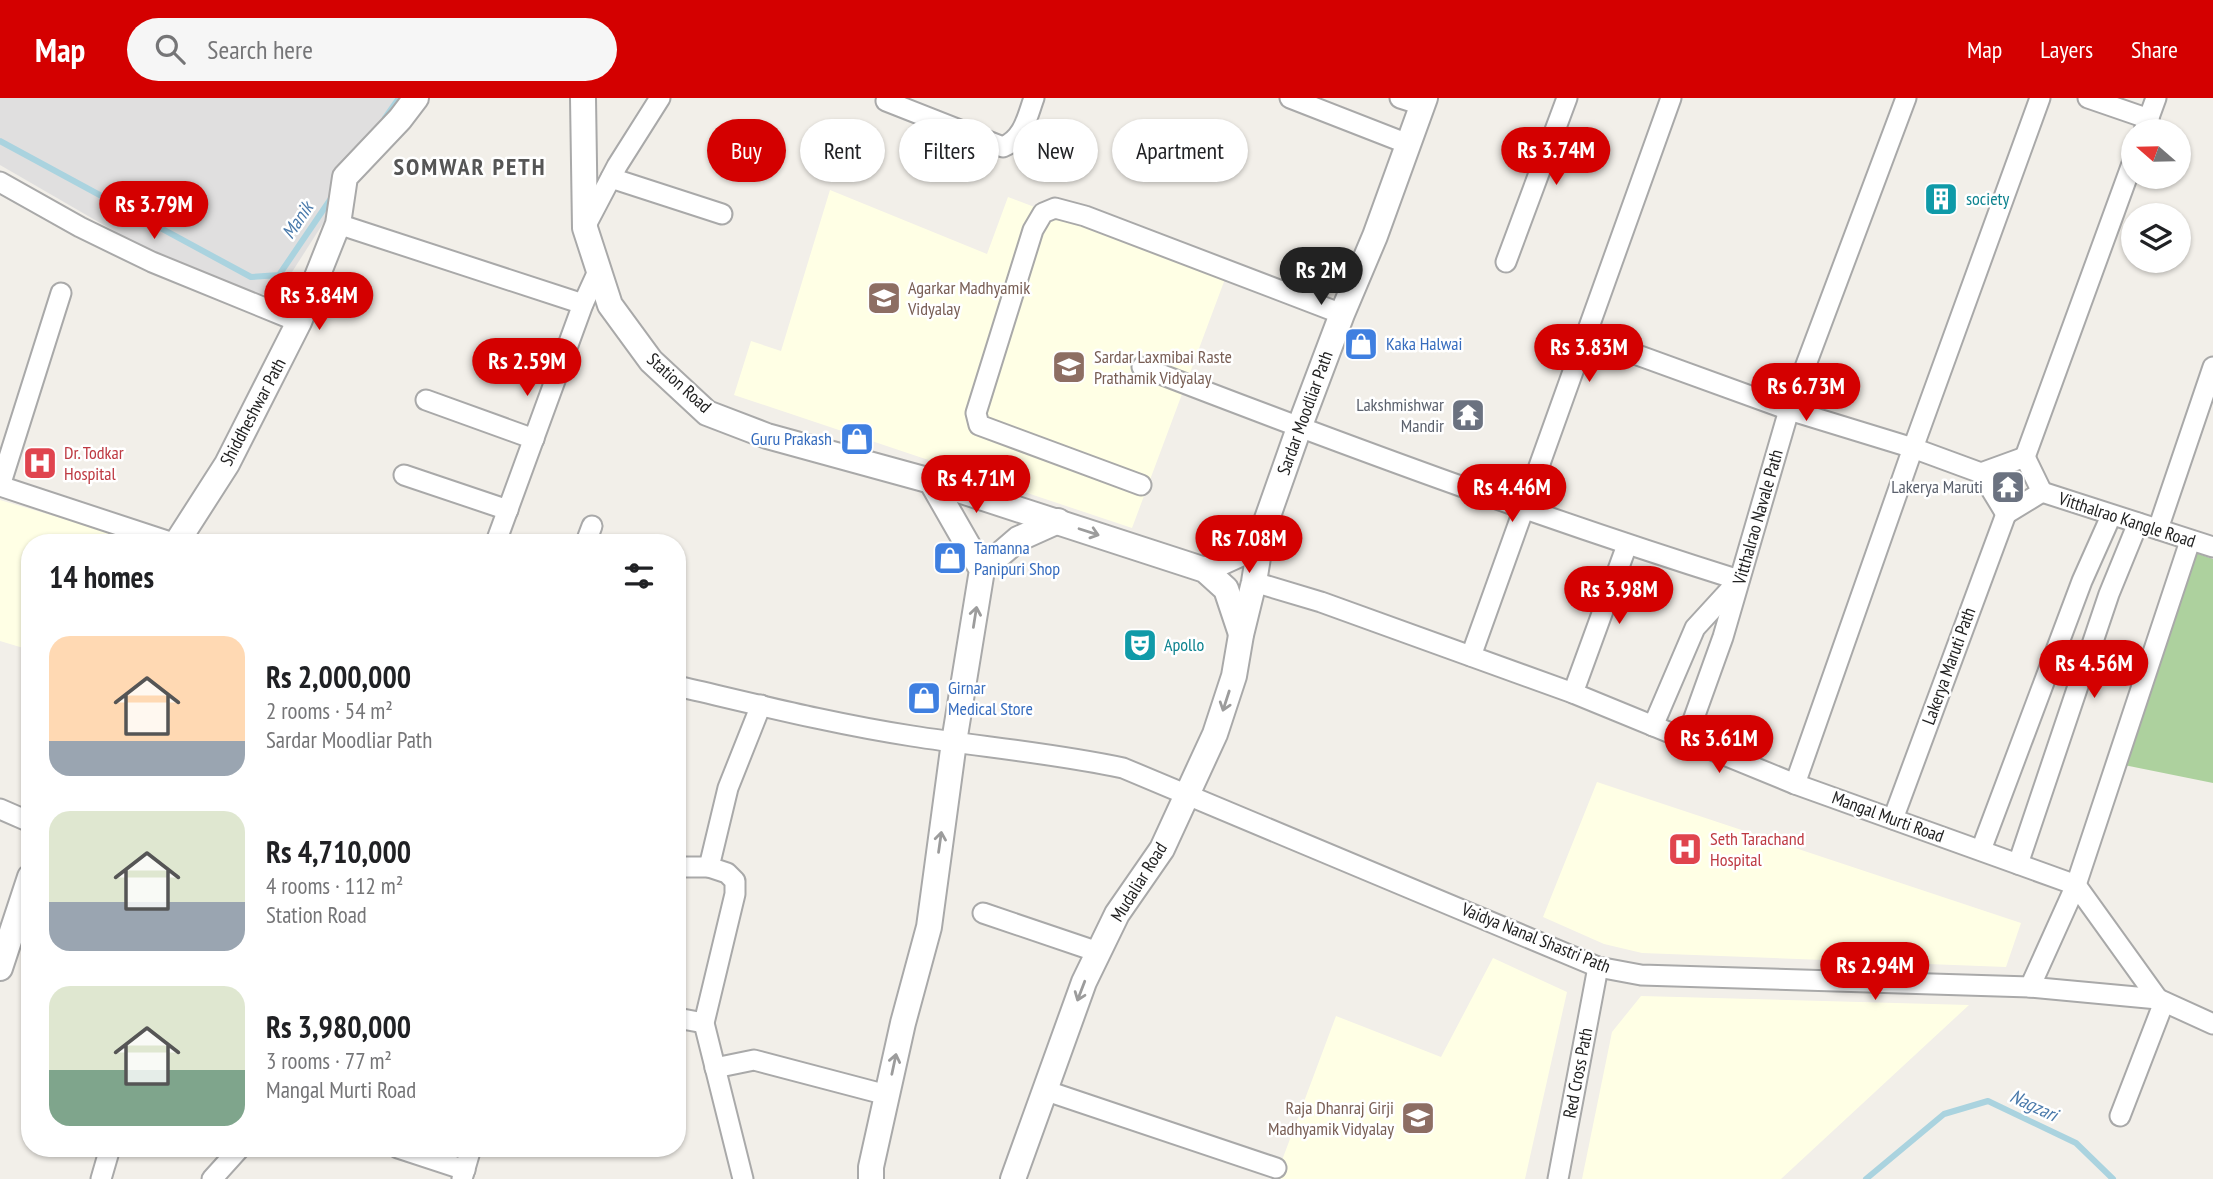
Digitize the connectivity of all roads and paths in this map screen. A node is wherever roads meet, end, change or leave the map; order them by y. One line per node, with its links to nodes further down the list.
1 (416, 98): 21 (street, Shiddheshwar Path)
2 (583, 98): 22 (street, Station Road)
3 (660, 98): 17 (street)
4 (1034, 98): 13 (street)
5 (1290, 98): 16 (street)
6 (1567, 98): 23 (street)
7 (1671, 98): 29 (street)
8 (1906, 98): 33 (street, Vitthalrao Navale Path)
9 (2040, 98): 36 (street)
10 (2088, 98): 14 (street)
11 (2157, 98): 15 (street)
12 (1416, 100): 16 (street, Sardar Moodliar Path)
13 (886, 101)
14 (2134, 119)
15 (2149, 119)
16 (1408, 144): 27 (street, Sardar Moodliar Path)
17 (611, 178): 20 (street); 22 (street)
18 (0, 182): 28 (street)
19 (2123, 189): 37 (street)
20 (722, 214)
21 (338, 224): 26 (street); 28 (street, Shiddheshwar Path)
22 (585, 228): 24 (street, Station Road)
23 (1506, 262)
24 (599, 269): 26 (street); 40 (street, Station Road)
25 (61, 293): 42 (street)
26 (583, 304): 35 (street)
27 (1342, 314): 34 (street, Sardar Moodliar Path); 41 (street)
28 (299, 322): 53 (street, Shiddheshwar Path)
29 (1585, 337): 33 (street); 44 (street)
30 (1142, 367): 34 (street)
31 (2213, 367): 50 (street)
32 (426, 400): 35 (street)
33 (1789, 410): 36 (street); 60 (street, Vitthalrao Navale Path)
34 (1299, 428): 44 (street); 51 (street, Sardar Moodliar Path)
35 (534, 439): 45 (street)
36 (1913, 448): 38 (street); 70 (street)
37 (2025, 457): 38 (street); 43 (street, Vitthalrao Kangle Road)
38 (1981, 473): 46 (street)
39 (404, 475): 45 (street)
40 (931, 481): 48 (street, Station Road); 59 (street)
41 (1141, 485)
42 (0, 486): 52 (street)
43 (2042, 492): 46 (street, Vitthalrao Kangle Road); 47 (street, Vitthalrao Kangle Road)
44 (1524, 507): 56 (street); 63 (street)
45 (508, 510): 54 (street)
46 (2006, 514): 74 (street, Lakerya Maruti Path)
47 (2111, 516): 49 (street, Vitthalrao Kangle Road); 75 (street)
48 (1058, 521): 58 (street, Station Road, one-way to 58); 59 (street)
49 (2138, 523): 50 (street, Vitthalrao Kangle Road); 76 (street)
50 (2158, 530): 55 (street, Vitthalrao Kangle Road)
51 (1262, 533): 58 (street, Sardar Moodliar Path); 61 (street, Sardar Moodliar Path)
52 (146, 534)
53 (182, 534)
54 (499, 534)
55 (2190, 541): 57 (street, Vitthalrao Kangle Road); 79 (street)
56 (1627, 545): 60 (street); 65 (street)
57 (2213, 547)
58 (1205, 569): 62 (street)
59 (982, 570): 69 (street, one-way to 59)
60 (1739, 580): 67 (street); 68 (street, Vitthalrao Navale Path)
61 (1254, 582): 62 (street, Mudaliar Road); 63 (street, Mangal Murti Road)
62 (1241, 635): 71 (street, Mudaliar Road, one-way to 71)
63 (1471, 656): 65 (street, Mangal Murti Road)
64 (686, 688): 66 (street, Vaidya Nanal Shastri Path)
65 (1573, 693): 67 (street, Mangal Murti Road)
66 (761, 705): 69 (street, Vaidya Nanal Shastri Path); 78 (street)
67 (1653, 726): 68 (street, Mangal Murti Road)
68 (1686, 740): 70 (street, Mangal Murti Road)
69 (954, 742): 71 (street, Vaidya Nanal Shastri Path); 92 (street, one-way to 69)
70 (1795, 784): 74 (street, Mangal Murti Road)
71 (1188, 793): 82 (street, Mudaliar Road); 83 (street, Vaidya Nanal Shastri Path)
72 (0, 809): 73 (street)
73 (21, 818)
74 (1893, 819): 75 (street, Mangal Murti Road)
75 (1981, 850): 76 (street, Mangal Murti Road)
76 (2018, 864): 79 (street, Mangal Murti Road)
77 (686, 867): 78 (street)
78 (709, 867): 88 (street)
79 (2076, 885): 85 (street); 86 (street)
80 (21, 907): 84 (street)
81 (983, 913): 82 (street)
82 (1098, 952): 91 (street, Mudaliar Road, one-way to 91)
83 (1598, 967): 85 (street, Vaidya Nanal Shastri Path); 105 (street, Red Cross Path)
84 (0, 968)
85 (2031, 987): 86 (street, Vaidya Nanal Shastri Path)
86 (2161, 1000): 89 (street); 93 (street)
87 (686, 1020): 88 (street)
88 (704, 1023): 90 (street)
89 (2213, 1024)
90 (715, 1068): 92 (street); 102 (street)
91 (1044, 1090): 98 (street); 104 (street, Mudaliar Road)
92 (887, 1095): 103 (street)
93 (2120, 1116)
94 (107, 1157): 100 (street)
95 (232, 1157): 101 (street)
96 (420, 1157): 99 (street)
97 (468, 1157): 99 (street)
98 (1276, 1168)
99 (463, 1174)
100 (100, 1179)
101 (212, 1179)
102 (743, 1179)
103 (871, 1179)
104 (1013, 1179)
105 (1558, 1179)

